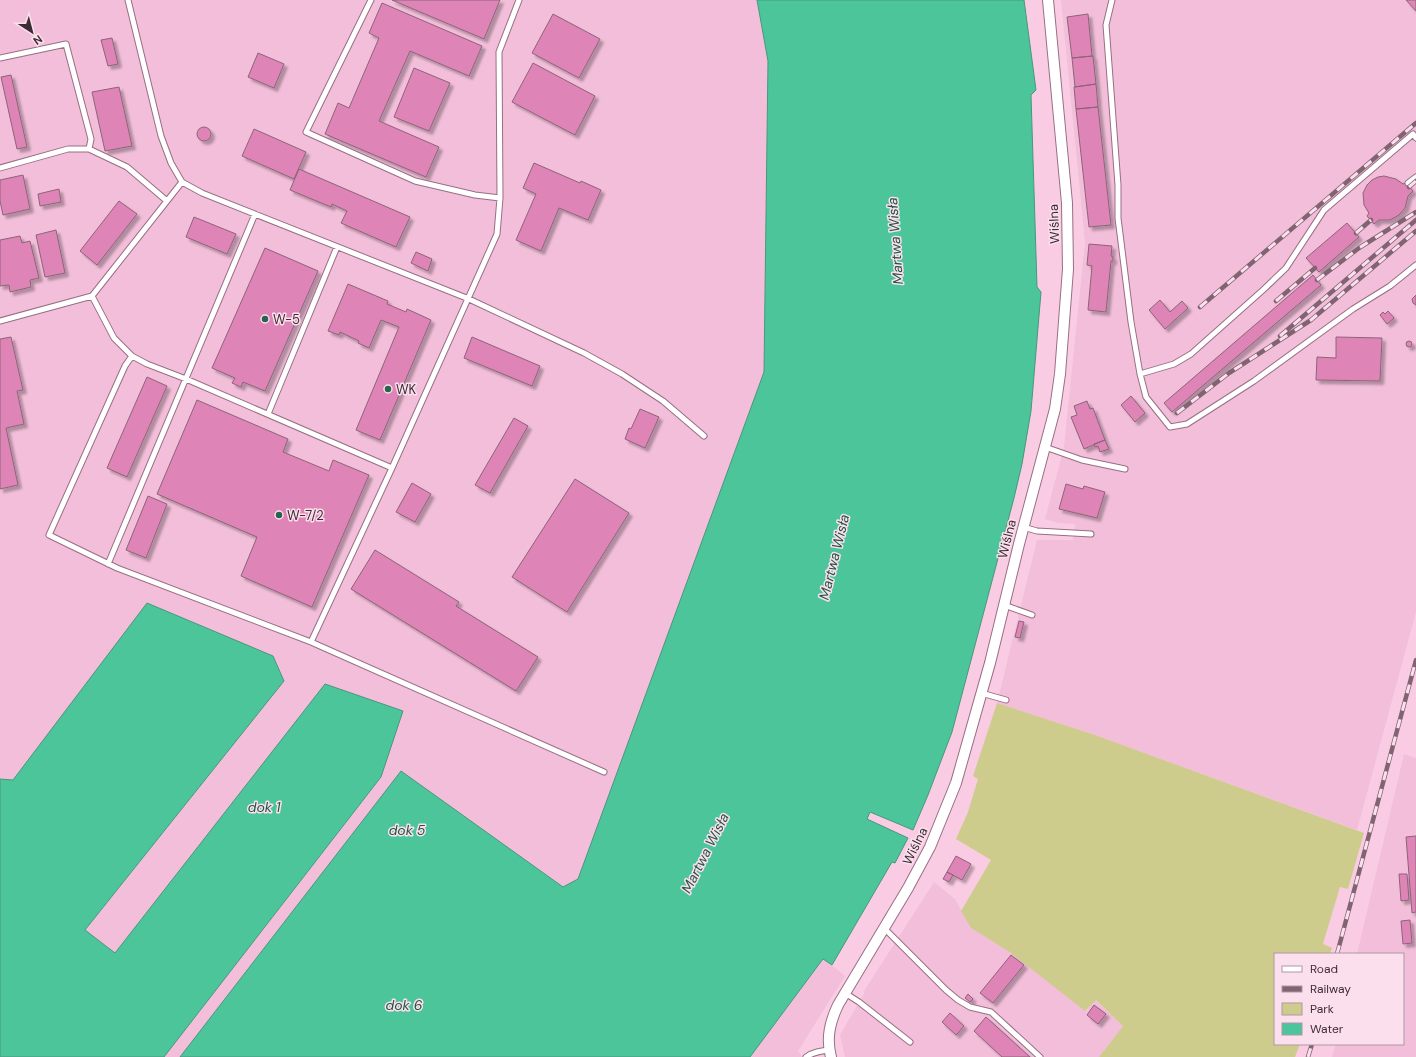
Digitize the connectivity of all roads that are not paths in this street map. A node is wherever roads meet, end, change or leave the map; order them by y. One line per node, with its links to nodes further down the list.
1 (128, 0): 11 (lane)
2 (371, 0): 13 (lane)
3 (519, 0): 13 (lane)
4 (1048, 0): 26 (street, Wiślna)
5 (1112, 0): 22 (lane)
6 (0, 58): 8 (lane)
7 (1416, 138): 22 (lane)
8 (89, 149): 9 (lane); 14 (lane)
9 (0, 168)
10 (1416, 177): 12 (lane)
11 (182, 182): 14 (lane); 15 (lane)
12 (1408, 183)
13 (500, 198): 19 (lane)
14 (167, 201): 18 (lane)
15 (255, 214): 16 (lane); 23 (lane)
16 (337, 247): 19 (lane); 24 (lane)
17 (1416, 265): 22 (lane)
18 (92, 296): 20 (lane); 21 (lane)
19 (469, 299): 25 (lane); 27 (lane)
20 (0, 321)
21 (132, 356): 23 (lane); 31 (lane)
22 (1140, 374)
23 (186, 379): 24 (lane); 31 (lane)
24 (268, 414): 27 (lane)
25 (704, 436)
26 (1044, 448): 28 (lane); 29 (street, Wiślna)
27 (392, 468): 34 (lane)
28 (1125, 469)
29 (1024, 527): 30 (lane); 32 (street, Wiślna)
30 (1091, 534)
31 (108, 564): 34 (lane)
32 (1004, 605): 33 (lane); 35 (street, Wiślna)
33 (1032, 614)
34 (311, 642): 37 (lane)
35 (981, 693): 36 (lane); 38 (street, Wiślna)
36 (1006, 700)
37 (604, 772)
38 (883, 927): 39 (street, Wiślna); 43 (lane)
39 (844, 993): 40 (lane); 41 (street, Wiślna)
40 (910, 1042)
41 (830, 1053): 42 (lane)
42 (806, 1057)
43 (1040, 1057)

